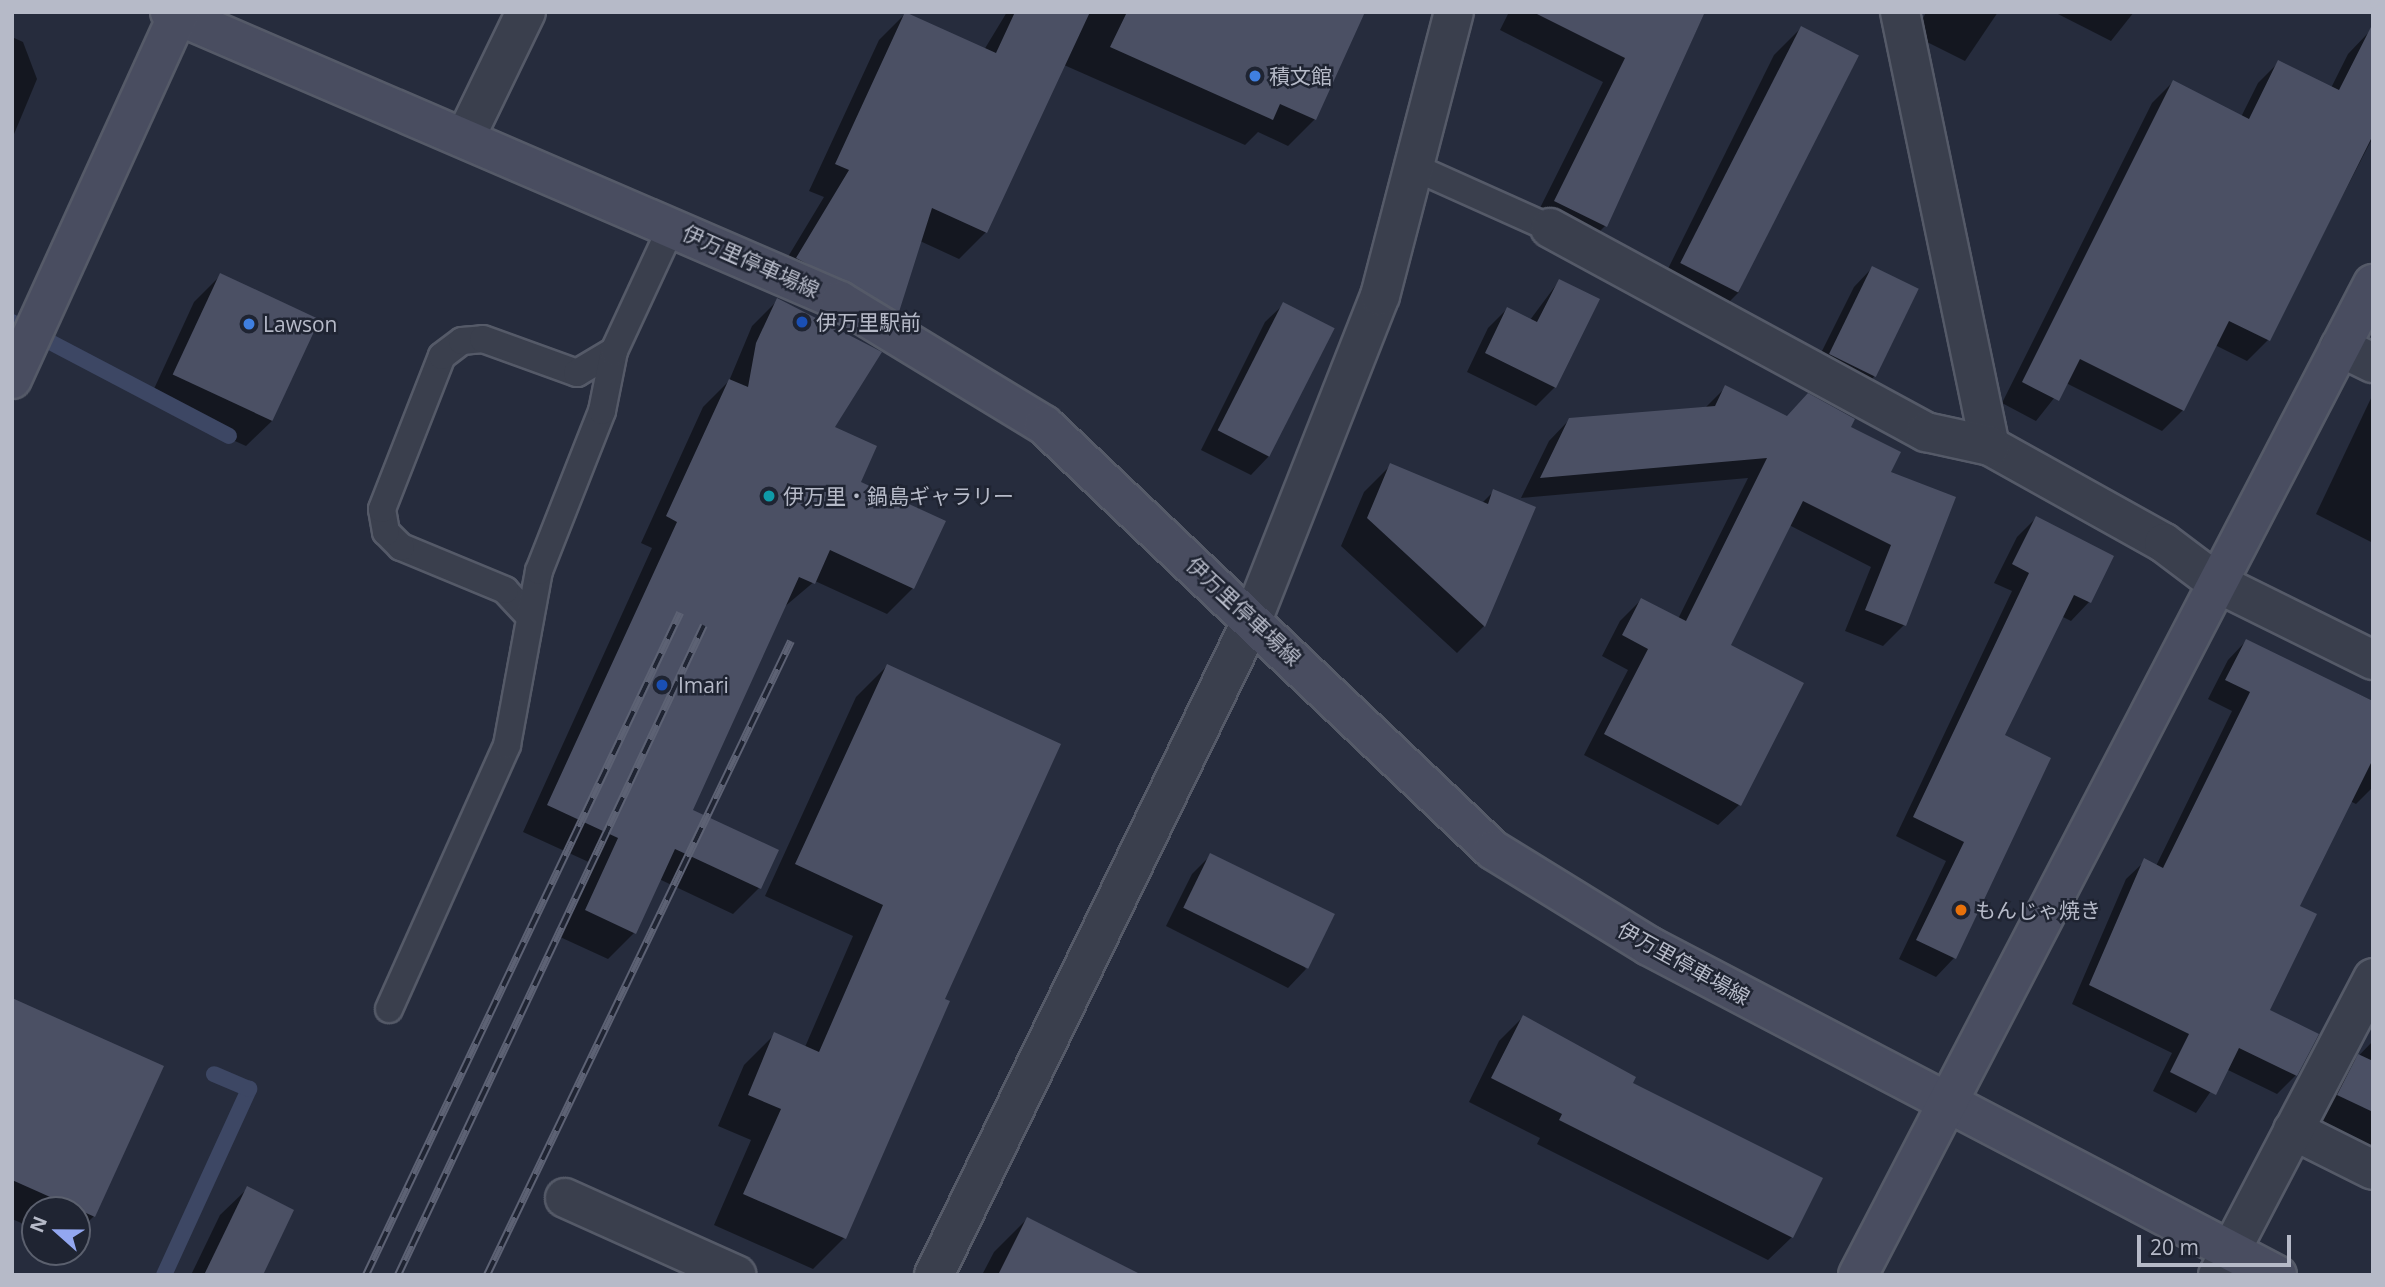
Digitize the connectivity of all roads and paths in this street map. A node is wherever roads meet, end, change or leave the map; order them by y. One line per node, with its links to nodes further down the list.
1 (526, 12): 5 (street)
2 (1900, 12): 15 (street)
3 (176, 13): 5 (main road, 伊万里停車場線); 13 (main road)
4 (1444, 16): 6 (street)
5 (465, 138): 7 (main road, 伊万里停車場線)
6 (1418, 169): 8 (lane); 20 (street)
7 (672, 226): 10 (lane); 20 (main road, 伊万里停車場線)
8 (1550, 228): 15 (street)
9 (2373, 284): 11 (main road)
10 (614, 351): 12 (lane); 14 (lane)
11 (2356, 355): 17 (main road)
12 (577, 373): 14 (lane); 18 (lane)
13 (12, 379)
14 (602, 411): 16 (lane)
15 (1990, 446): 17 (street)
16 (539, 571): 18 (lane); 19 (lane)
17 (2217, 583): 21 (street); 24 (main road)
18 (505, 590): 19 (lane)
19 (528, 617): 23 (lane)
20 (1253, 618): 24 (main road, 伊万里停車場線); 30 (street)
21 (2373, 660)
22 (2373, 978): 25 (street)
23 (389, 1009)
24 (1948, 1102): 28 (main road, 伊万里停車場線); 31 (main road)
25 (2293, 1130): 26 (street); 28 (street)
26 (2373, 1170)
27 (565, 1198): 29 (street)
28 (2224, 1263): 32 (main road, 伊万里停車場線)
29 (736, 1275)
30 (934, 1275)
31 (1858, 1275)
32 (2277, 1275)

